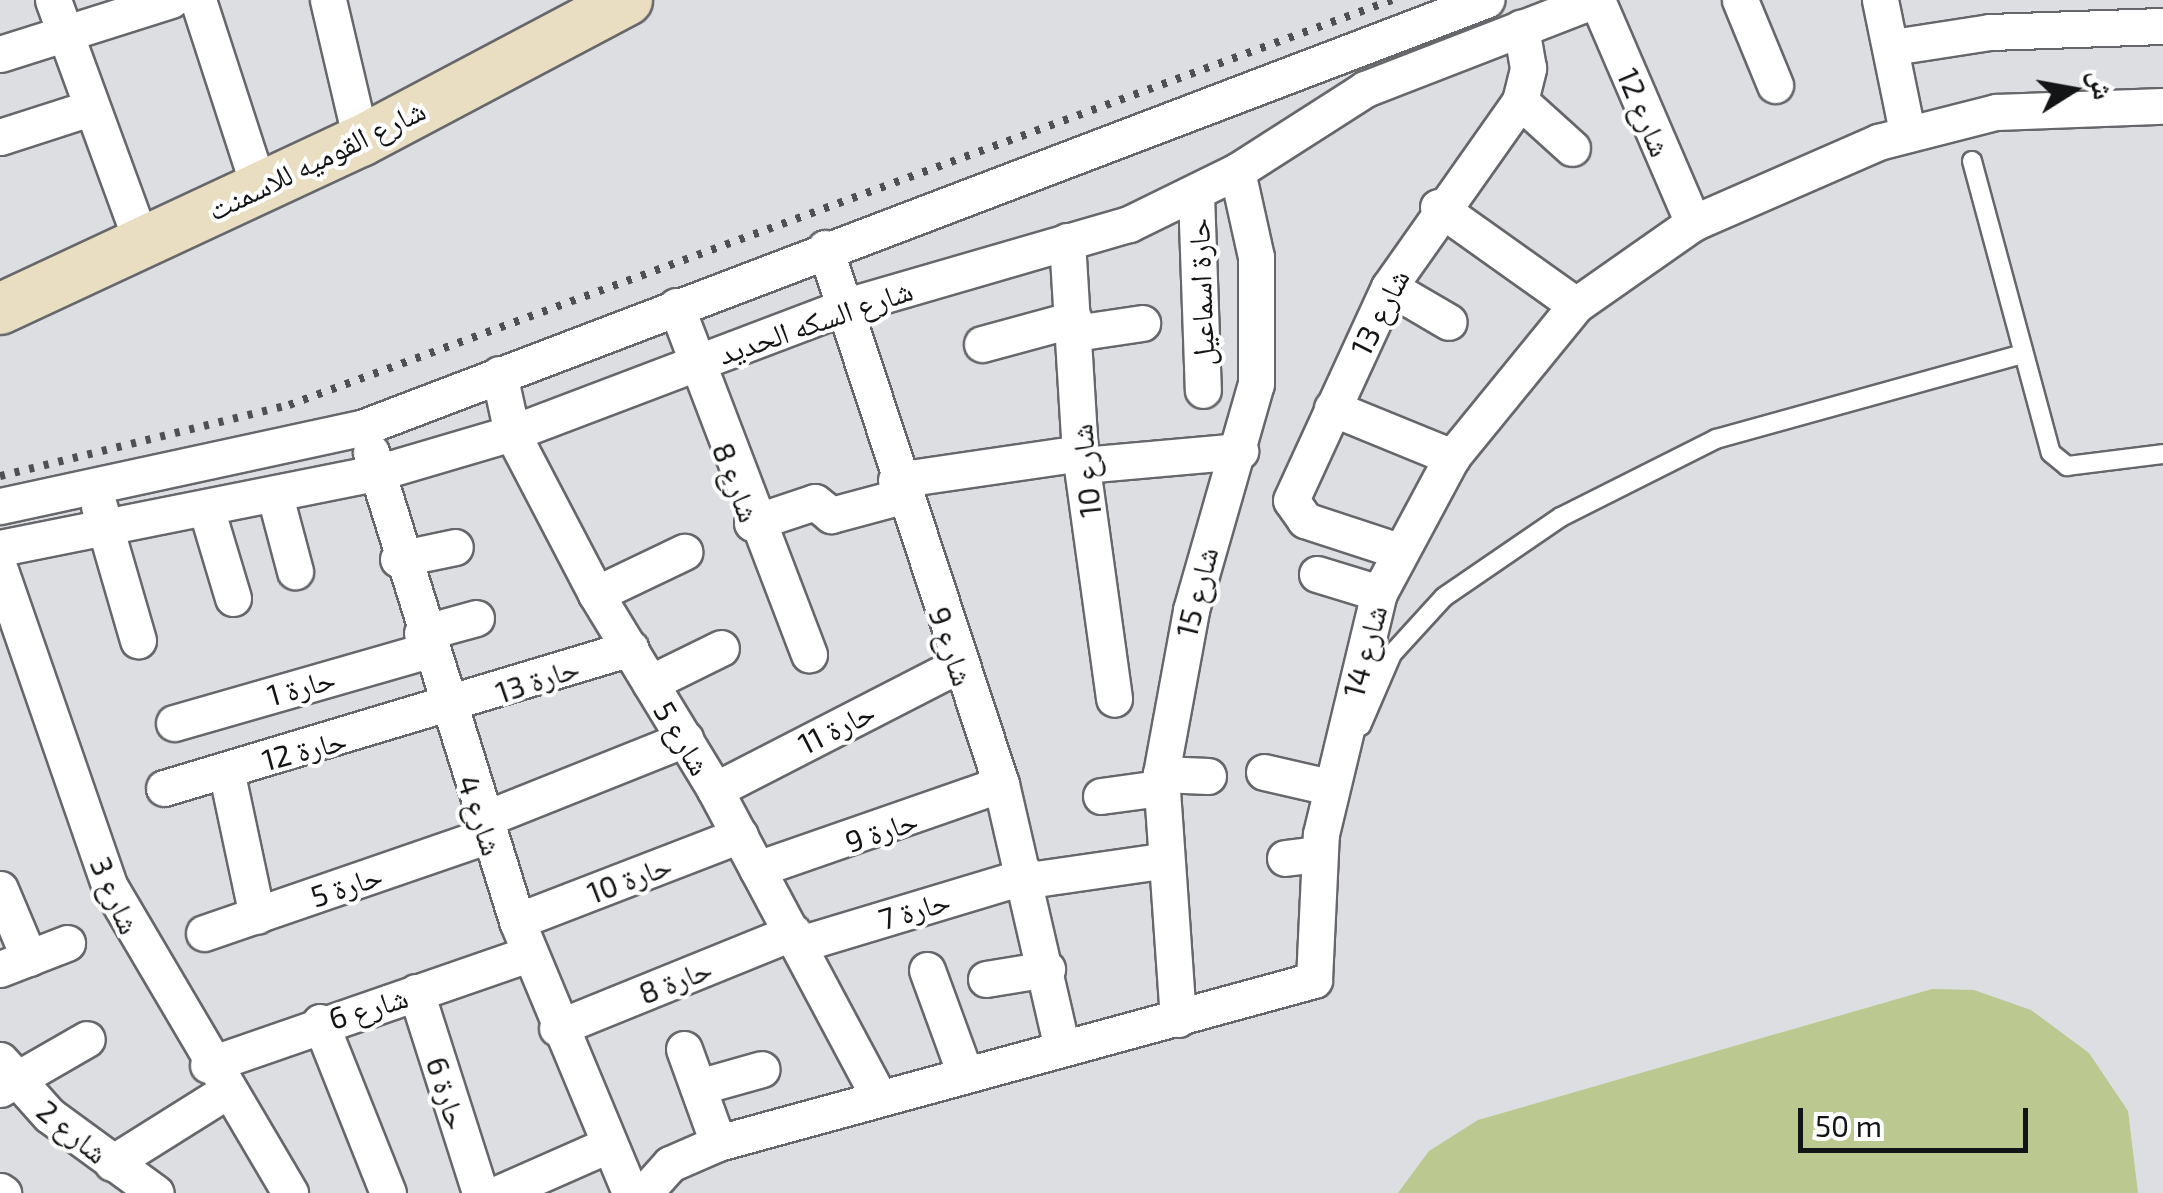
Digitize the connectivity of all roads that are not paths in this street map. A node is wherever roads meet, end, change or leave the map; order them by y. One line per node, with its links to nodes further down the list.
1 (53, 0): 13 (street)
2 (171, 0): 13 (street)
3 (198, 0): 26 (street)
4 (328, 0): 22 (street)
5 (1486, 0): 32 (street, شارع السكه الحديد)
6 (1596, 0): 12 (street, شارع السكه الحديد); 29 (street, شارع 12)
7 (1740, 0): 16 (street)
8 (1880, 0): 14 (street)
9 (624, 1): 22 (main road, شارع القوميه للاسمنت)
10 (1988, 16): 11 (street); 14 (street)
11 (2163, 26)
12 (1521, 28): 17 (street); 25 (street, شارع السكه الحديد)
13 (65, 34): 15 (street); 19 (street)
14 (1893, 47): 20 (street)
15 (0, 54)
16 (1775, 86)
17 (1520, 101): 23 (street); 28 (street, شارع 13)
18 (2163, 106): 20 (street, شارع 14)
19 (90, 108): 21 (street); 31 (street)
20 (1907, 132): 29 (street, شارع 14)
21 (0, 137)
22 (361, 141): 26 (main road, شارع القوميه للاسمنت)
23 (1572, 148)
24 (1972, 161): 42 (lane)
25 (1237, 172): 27 (street, شارع السكه الحديد); 49 (street, شارع 15)
26 (259, 188): 31 (main road, شارع القوميه للاسمنت)
27 (1196, 194): 30 (street, شارع السكه الحديد); 45 (street, حارة اسماعيل)
28 (1438, 206): 33 (street, شارع 13); 34 (street)
29 (1694, 223): 34 (street, شارع 14)
30 (1067, 241): 36 (street, شارع السكه الحديد); 40 (street, شارع 10)
31 (142, 243): 37 (main road, شارع القوميه للاسمنت)
32 (825, 248): 35 (street, شارع السكه الحديد); 36 (street, شارع 9)
33 (1388, 287): 38 (street); 46 (street, شارع 13)
34 (1576, 305): 51 (street, شارع 14)
35 (676, 306): 43 (street, شارع 8); 44 (street, شارع السكه الحديد)
36 (844, 307): 43 (street, شارع السكه الحديد); 54 (street, شارع 9)
37 (0, 309)
38 (1449, 322)
39 (1142, 323): 40 (street)
40 (1074, 326): 41 (street); 52 (street, شارع 10)
41 (982, 344)
42 (2022, 354): 50 (lane); 83 (lane)
43 (692, 363): 48 (street, شارع السكه الحديد); 59 (street, شارع 8)
44 (500, 374): 47 (street, شارع السكه الحديد); 48 (street, شارع 5)
45 (1204, 390)
46 (1332, 408): 51 (street); 63 (street, شارع 13)
47 (364, 427): 53 (street, شارع 4); 55 (street, شارع السكه الحديد)
48 (512, 433): 53 (street, شارع السكه الحديد); 70 (street, شارع 5)
49 (1240, 451): 52 (street); 88 (street, شارع 15)
50 (2163, 454)
51 (1452, 457): 63 (street, شارع 14)
52 (1081, 459): 54 (street); 80 (street, شارع 10)
53 (376, 472): 56 (street, شارع السكه الحديد); 65 (street, شارع 4)
54 (899, 488): 59 (street); 78 (street, شارع 9)
55 (95, 490): 57 (street, شارع السكه الحديد); 60 (street)
56 (275, 496): 58 (street, شارع السكه الحديد); 67 (street)
57 (0, 506)
58 (206, 508): 60 (street, شارع السكه الحديد); 71 (street)
59 (752, 523): 77 (street, شارع 8)
60 (104, 528): 62 (street, شارع السكه الحديد); 73 (street)
61 (455, 547): 65 (street)
62 (0, 548)
63 (1396, 550): 69 (street, شارع 14)
64 (684, 552): 70 (street)
65 (398, 559): 74 (street, شارع 4)
66 (0, 570): 119 (street, شارع 3)
67 (294, 571)
68 (1317, 574): 69 (street)
69 (1378, 593): 90 (street, شارع 14)
70 (596, 594): 75 (street, شارع 5)
71 (233, 598)
72 (476, 618): 74 (street, حارة 1)
73 (138, 640)
74 (425, 641): 81 (street, شارع 4); 82 (street, حارة 1)
75 (630, 648): 79 (street, شارع 5); 81 (street, حارة 13)
76 (721, 648): 79 (street)
77 (808, 655)
78 (958, 665): 89 (street, شارع 9); 92 (street, حارة 11)
79 (650, 683): 84 (street, شارع 5)
80 (1114, 699)
81 (445, 710): 85 (street, حارة 12); 94 (street, شارع 4)
82 (174, 722)
83 (1361, 727)
84 (685, 739): 92 (street, شارع 5); 94 (street)
85 (226, 770): 91 (street, حارة 12); 100 (street)
86 (1264, 772): 90 (street)
87 (1208, 776): 88 (street)
88 (1160, 781): 93 (street); 96 (street, شارع 15)
89 (1002, 784): 97 (street, حارة 9); 98 (street, شارع 9)
90 (1329, 787): 110 (street, شارع 14)
91 (164, 788)
92 (714, 790): 95 (street, شارع 5)
93 (1101, 796)
94 (485, 827): 100 (street, حارة 5); 102 (street, شارع 4)
95 (740, 835): 97 (street, شارع 5); 102 (street, حارة 10)
96 (1161, 861): 98 (street, حارة 7); 110 (street, شارع 15)
97 (757, 868): 103 (street, شارع 5)
98 (1028, 877): 103 (street, حارة 7); 106 (street, شارع 9)
99 (0, 889): 105 (street)
100 (258, 916): 101 (street, حارة 5)
101 (204, 933)
102 (523, 938): 109 (street, شارع 6); 112 (street, شارع 4)
103 (796, 938): 112 (street, حارة 8); 121 (street, شارع 5)
104 (67, 942): 105 (street)
105 (15, 963)
106 (1047, 969): 108 (street); 115 (street, شارع 9)
107 (927, 970): 117 (street)
108 (986, 979)
109 (416, 992): 111 (street, شارع 6); 128 (street, حارة 6)
110 (1178, 1019): 115 (street, شارع 14)
111 (320, 1022): 119 (street, شارع 6); 127 (street)
112 (557, 1028): 123 (street, شارع 4)
113 (88, 1039): 118 (street)
114 (684, 1048): 120 (street)
115 (1062, 1048): 117 (street, شارع 14)
116 (762, 1068): 120 (street)
117 (965, 1074): 121 (street, شارع 14)
118 (4, 1076): 124 (street, شارع 2)
119 (217, 1079): 124 (street); 125 (street, شارع 3)
120 (698, 1088): 122 (street)
121 (879, 1096): 122 (street, شارع 14)
122 (718, 1143): 131 (street, شارع 14)
123 (608, 1145): 129 (street); 130 (street, شارع 4)
124 (112, 1163): 126 (street, شارع 2)
125 (280, 1189)
126 (156, 1193)
127 (388, 1193)
128 (480, 1193)
129 (499, 1193)
130 (630, 1193)
131 (644, 1193)

